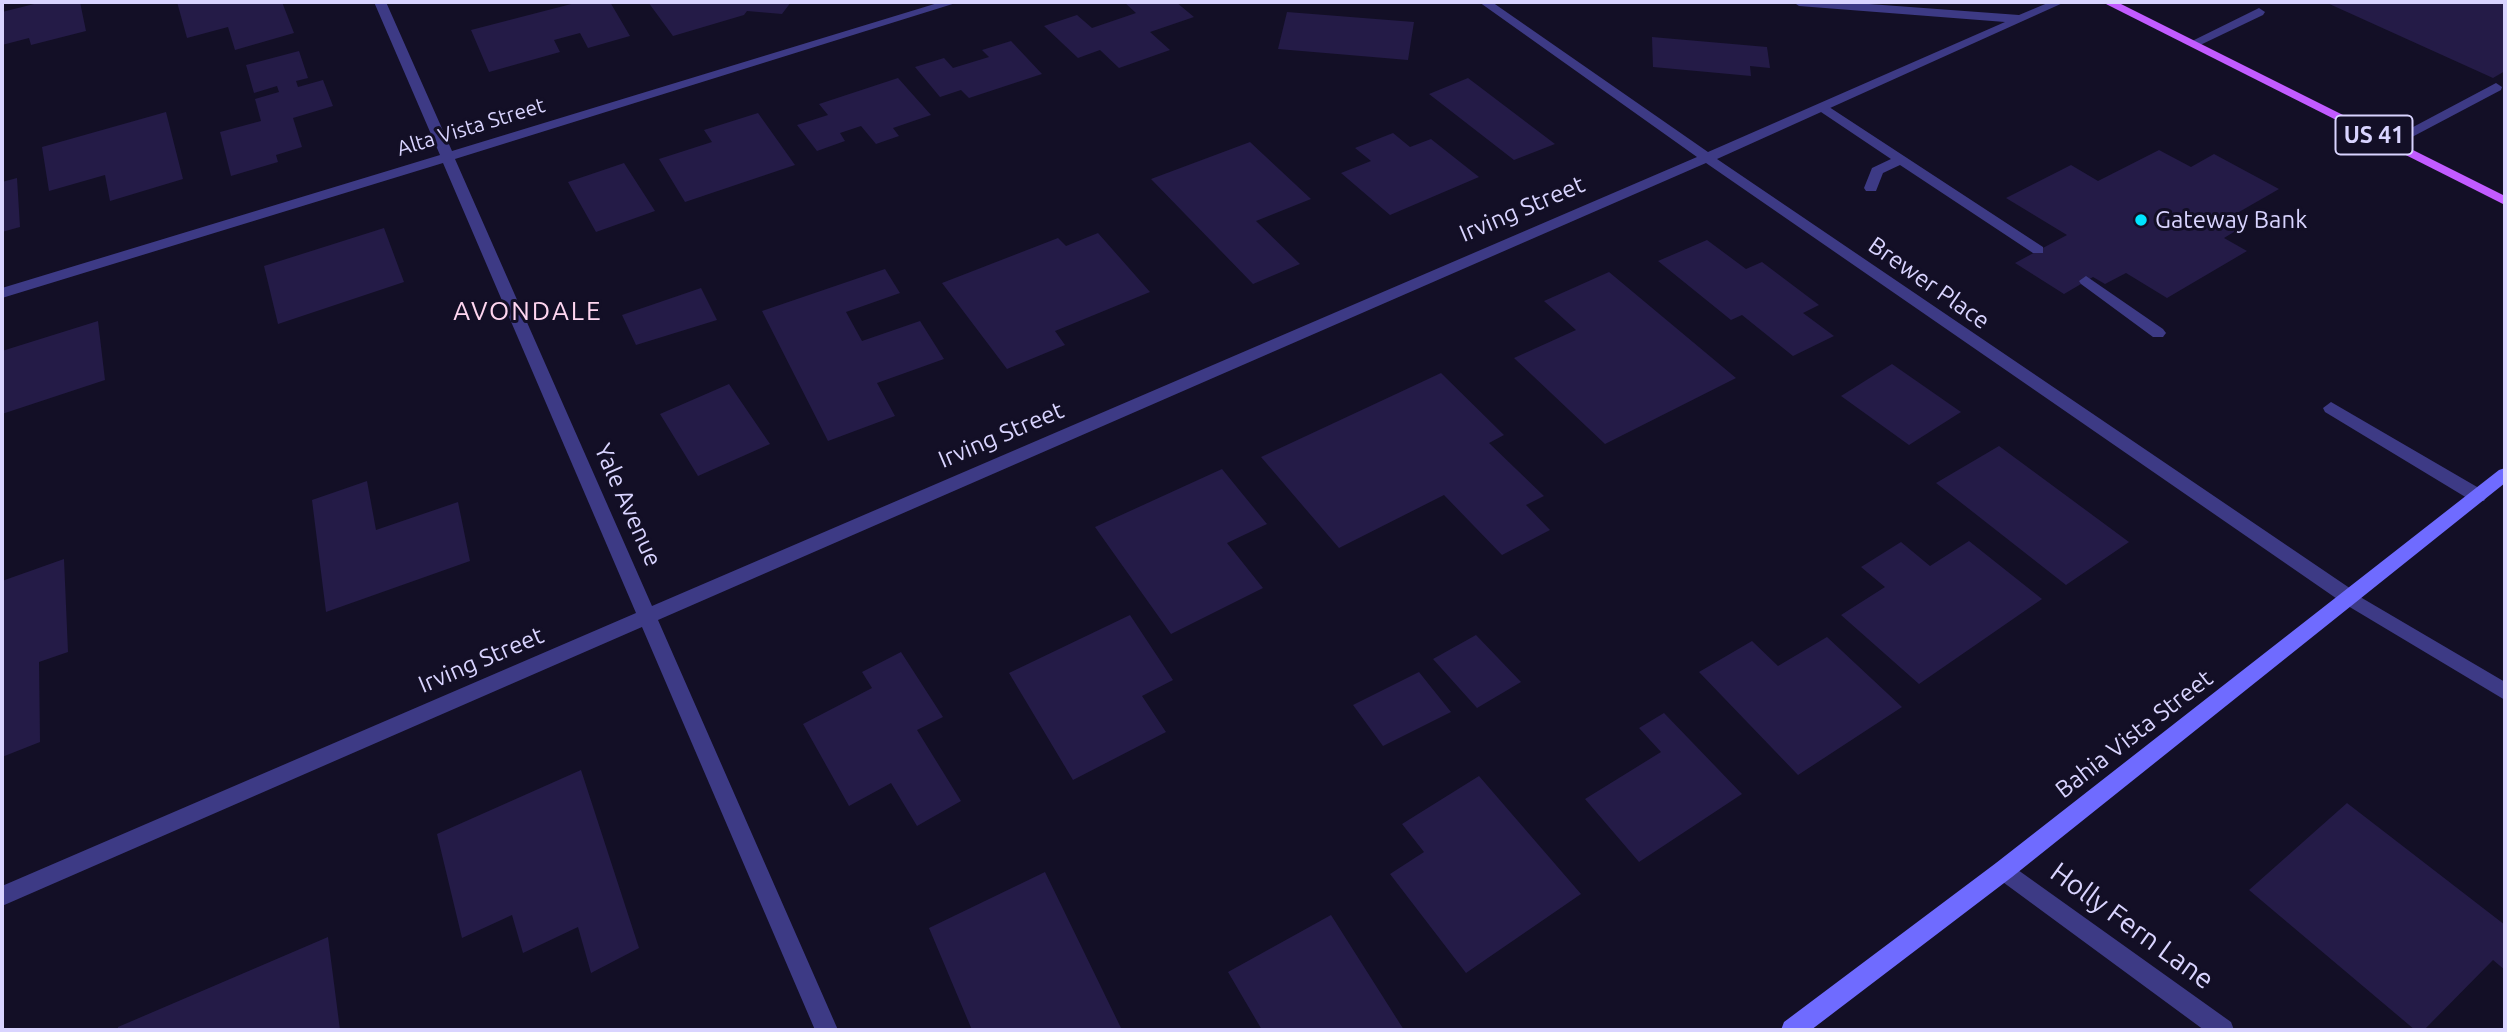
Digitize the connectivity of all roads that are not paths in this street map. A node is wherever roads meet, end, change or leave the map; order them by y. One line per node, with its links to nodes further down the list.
1 (380, 2): 13 (street, Yale Avenue)
2 (953, 2): 13 (street, Alta Vista Street)
3 (1485, 2): 14 (street, Brewer Place)
4 (1799, 2): 8 (street)
5 (2059, 2): 8 (street, Irving Street)
6 (2108, 2): 9 (main road, US 41)
7 (2259, 12): 9 (street)
8 (2021, 19): 11 (street, Irving Street)
9 (2192, 44): 12 (main road, US 41)
10 (2496, 87): 12 (street)
11 (1823, 107): 14 (street, Irving Street); 15 (street)
12 (2390, 144): 17 (main road, US 41)
13 (446, 157): 20 (street, Alta Vista Street); 26 (street, Yale Avenue)
14 (1707, 158): 25 (street, Brewer Place); 26 (street, Irving Street)
15 (1901, 159): 16 (street); 18 (street)
16 (1871, 188)
17 (2505, 201)
18 (2038, 250)
19 (2086, 281): 21 (street)
20 (2, 293)
21 (2158, 333)
22 (2331, 408): 24 (street)
23 (2505, 474): 24 (street, Bahia Vista Street)
24 (2478, 495): 25 (street, Bahia Vista Street)
25 (2350, 598): 27 (street, Brewer Place); 28 (street, Bahia Vista Street)
26 (648, 617): 29 (street, Irving Street); 30 (street, Yale Avenue)
27 (2505, 692)
28 (2004, 870): 31 (street, Bahia Vista Street); 32 (street, Holly Fern Lane)
29 (2, 896)
30 (827, 1030)
31 (1792, 1030)
32 (2223, 1030)

